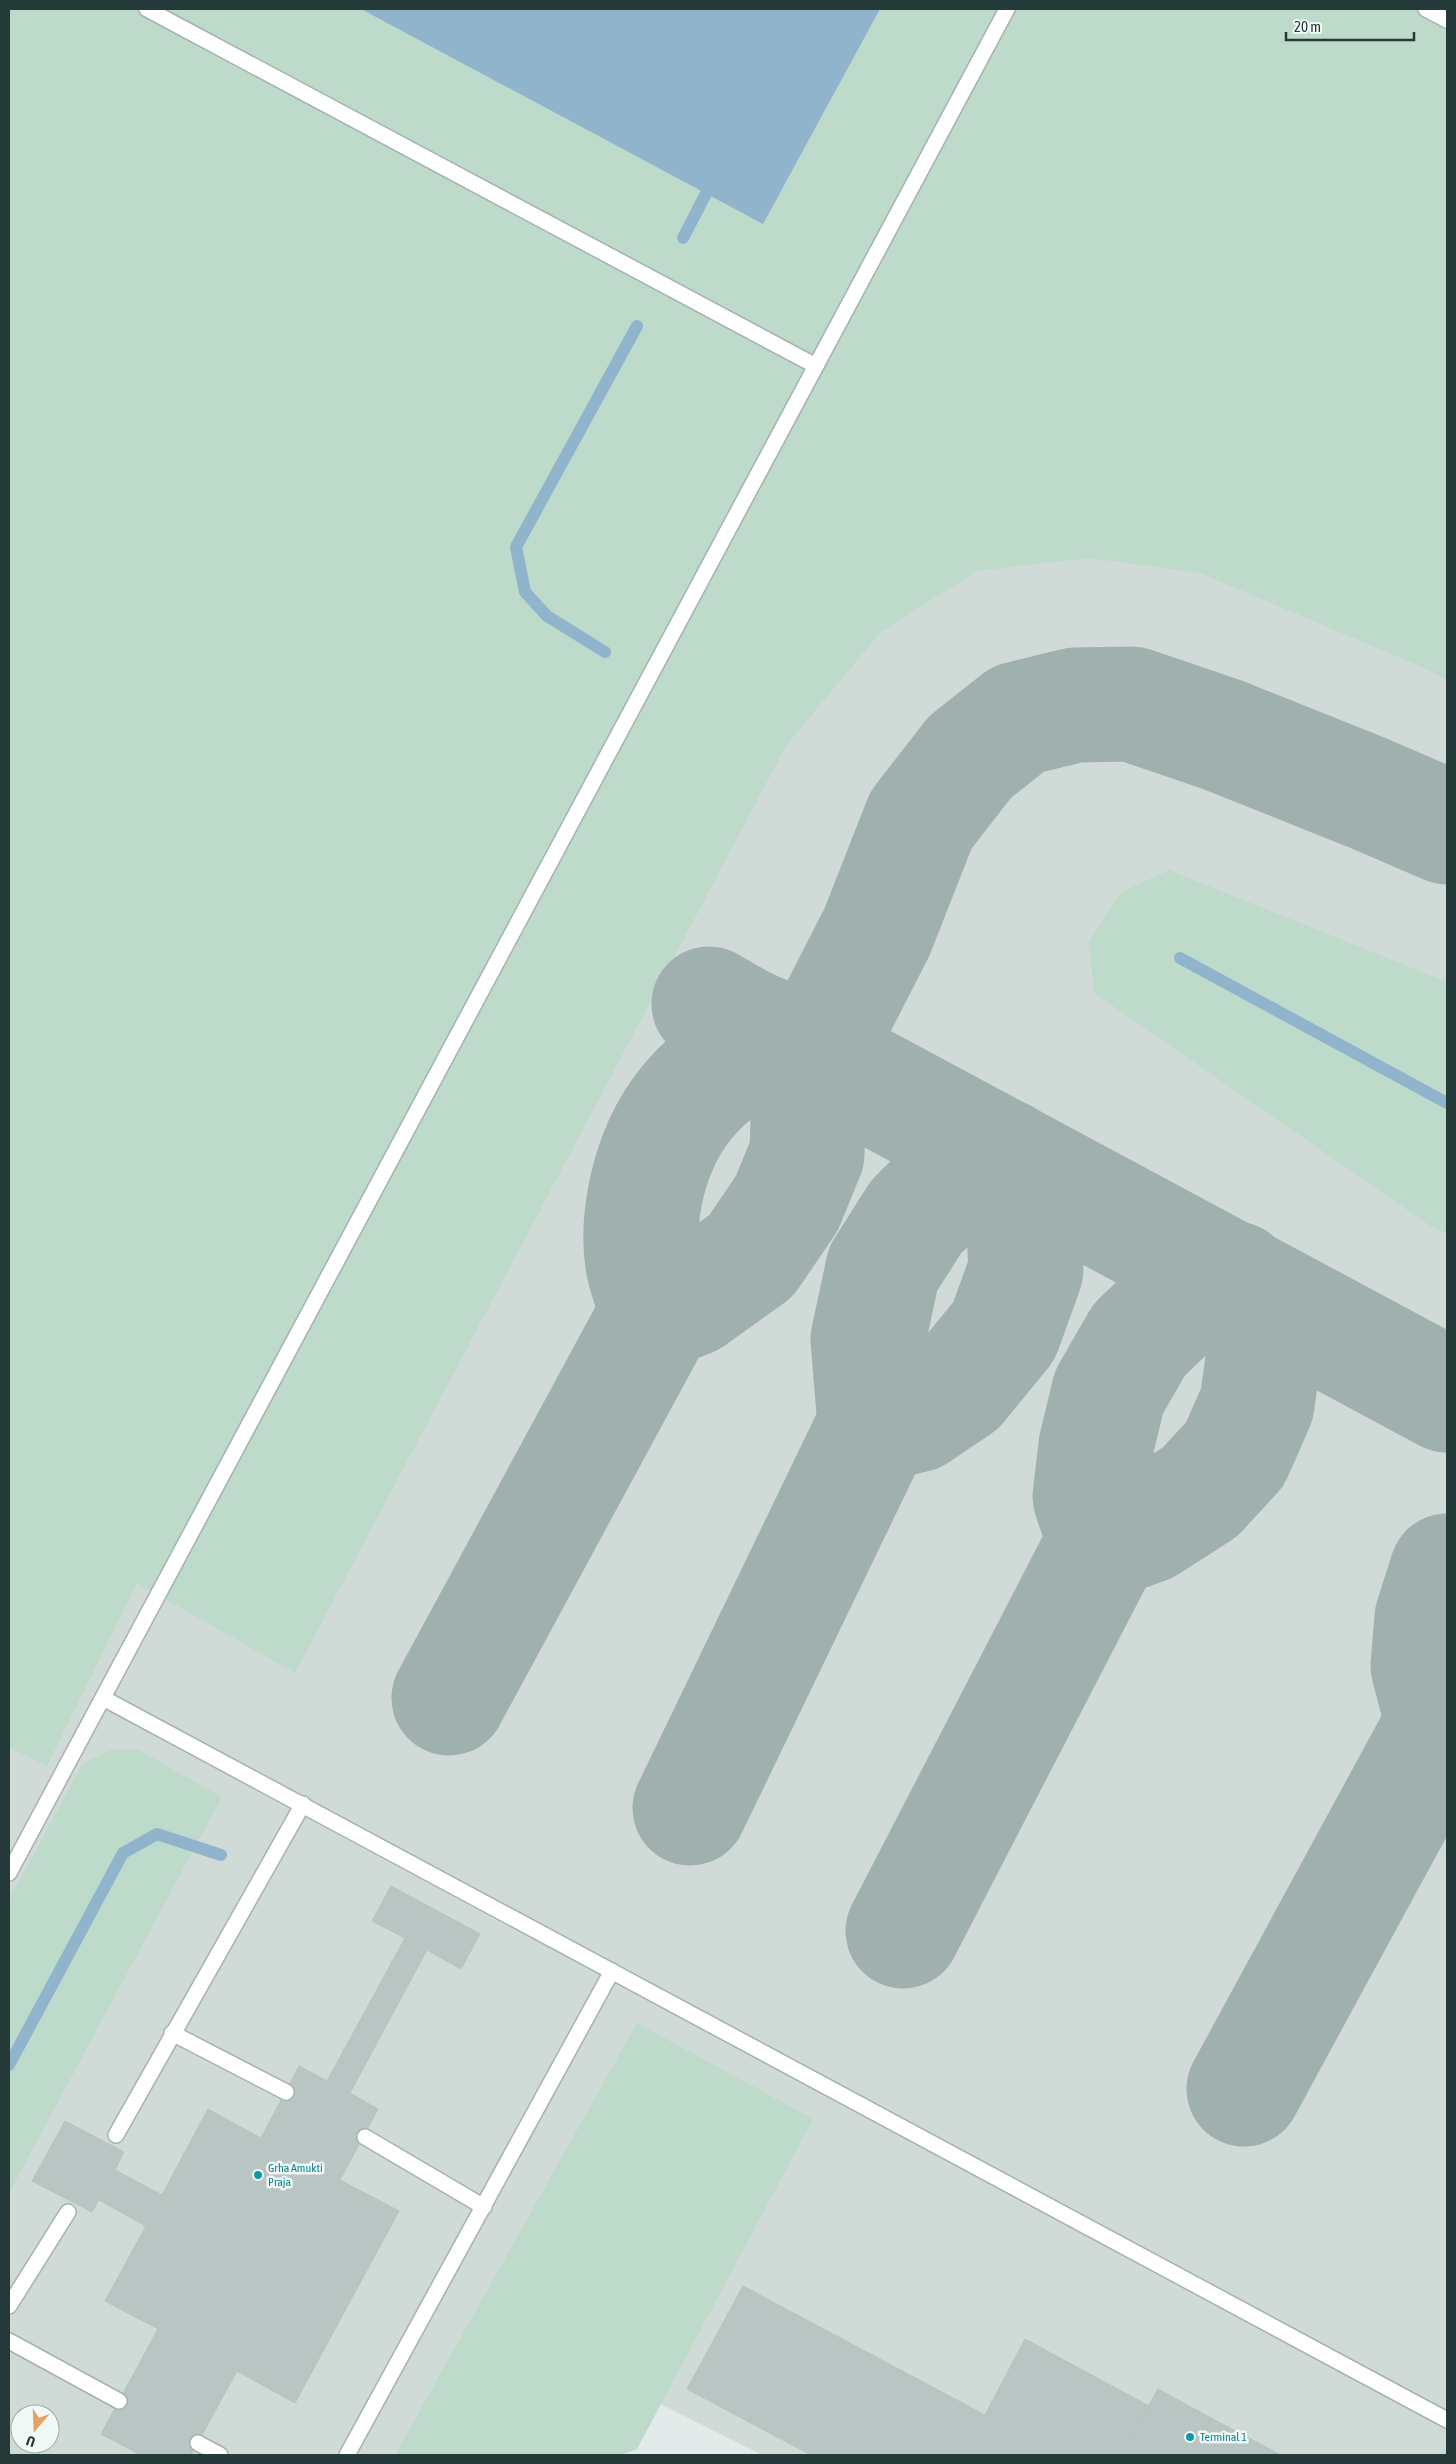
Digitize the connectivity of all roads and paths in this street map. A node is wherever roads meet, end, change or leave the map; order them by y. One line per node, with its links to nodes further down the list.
1 (147, 9): 5 (lane)
2 (1007, 9): 5 (lane)
3 (1426, 9): 4 (lane)
4 (1447, 20)
5 (816, 366): 6 (lane)
6 (103, 1698): 7 (lane); 8 (lane)
7 (303, 1804): 9 (lane); 10 (lane)
8 (9, 1873)
9 (612, 1971): 14 (lane); 19 (lane)
10 (172, 2033): 11 (lane); 12 (lane)
11 (286, 2092)
12 (116, 2135)
13 (365, 2138): 14 (lane)
14 (484, 2207): 22 (lane)
15 (68, 2212): 16 (lane)
16 (9, 2306)
17 (9, 2341): 18 (lane)
18 (119, 2400)
19 (1447, 2420)
20 (198, 2443): 21 (lane)
21 (220, 2455)
22 (347, 2455)

